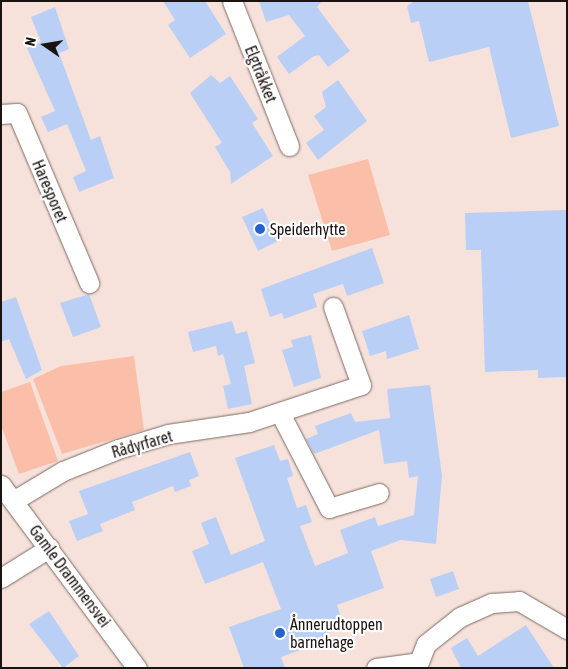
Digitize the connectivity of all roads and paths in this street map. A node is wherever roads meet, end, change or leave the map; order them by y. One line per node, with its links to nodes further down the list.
1 (232, 1): 3 (street, Elgtråkket)
2 (1, 114): 4 (street, Haresporet)
3 (289, 146)
4 (89, 283)
5 (333, 307): 6 (street, Rådyrfaret)
6 (280, 413): 8 (street); 9 (street, Rådyrfaret)
7 (1, 485): 9 (street, Gamle Drammensvei)
8 (378, 493)
9 (13, 501): 10 (street, Gamle Drammensvei)
10 (49, 548): 11 (street); 14 (street, Gamle Drammensvei)
11 (1, 578)
12 (567, 629): 13 (street)
13 (424, 665): 15 (street)
14 (137, 668)
15 (376, 668)

